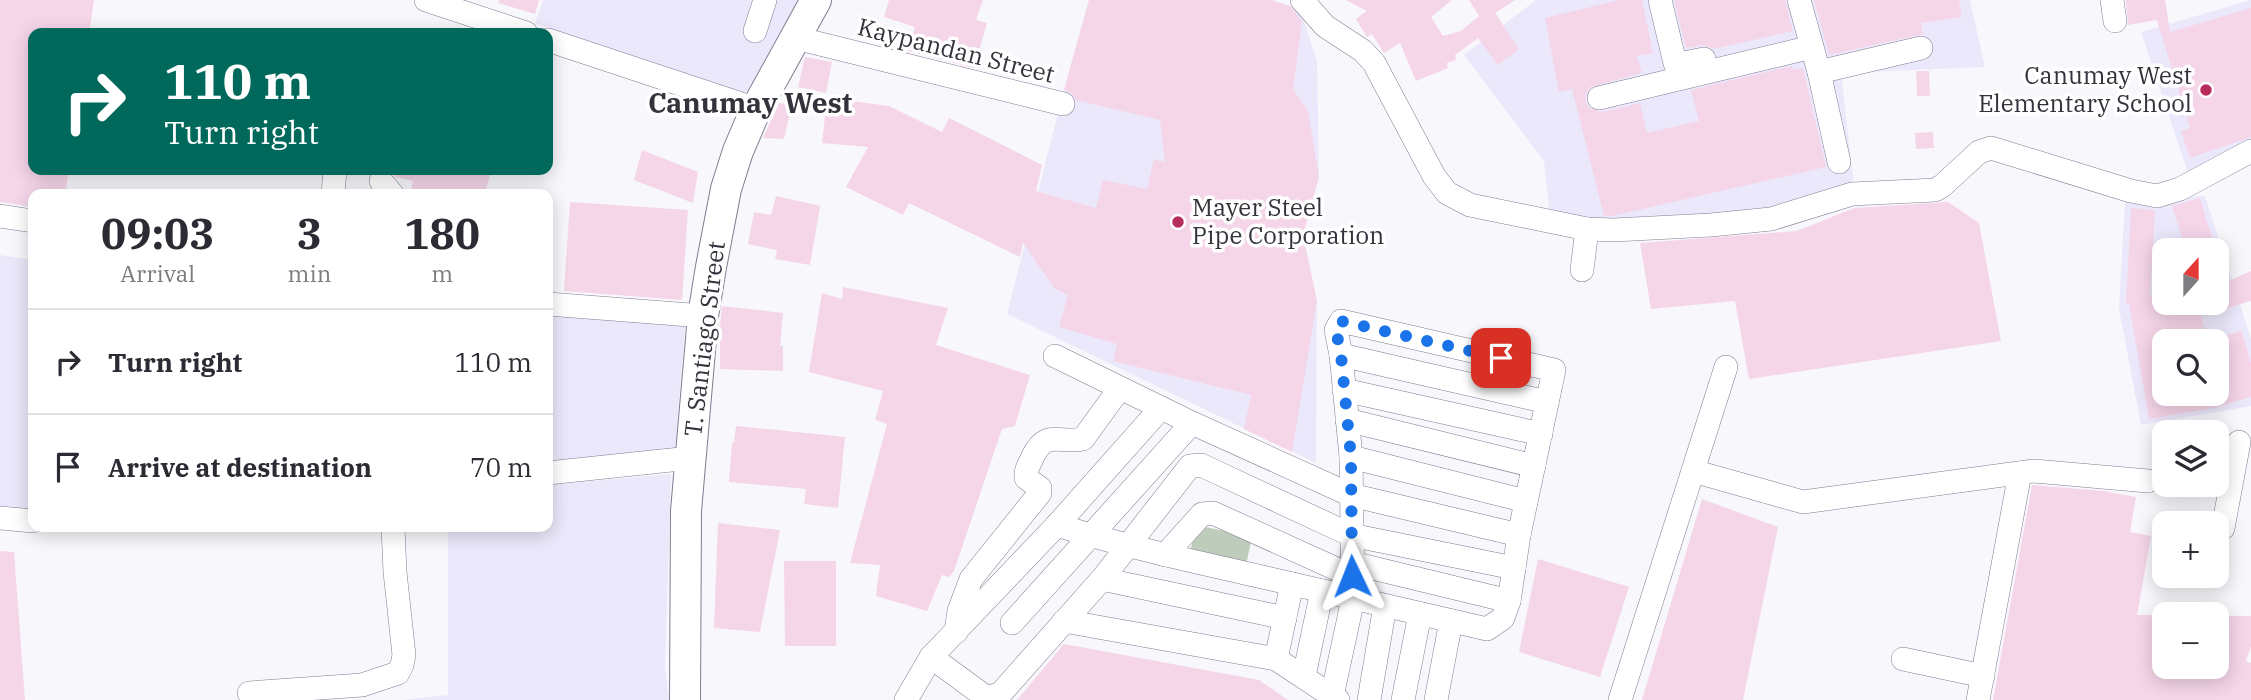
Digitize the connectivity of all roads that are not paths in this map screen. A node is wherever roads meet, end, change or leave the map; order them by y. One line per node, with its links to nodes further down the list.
1 (426, 0): 7 (street)
2 (765, 0): 8 (street)
3 (816, 0): 9 (main road, T. Santiago Street)
4 (1302, 0): 21 (street)
5 (1660, 0): 11 (street)
6 (1799, 0): 11 (street)
7 (511, 28)
8 (755, 31)
9 (796, 38): 15 (street, Kaypandan Street); 16 (main road, T. Santiago Street)
10 (553, 42): 16 (street)
11 (1810, 42): 13 (street); 14 (street)
12 (1921, 48): 13 (street)
13 (1819, 72): 18 (street)
14 (1599, 98)
15 (1063, 104)
16 (757, 109): 24 (main road, T. Santiago Street)
17 (2251, 151): 21 (street)
18 (1839, 162)
19 (0, 216): 20 (street)
20 (28, 218)
21 (1587, 229): 22 (street)
22 (1582, 271)
23 (553, 304): 24 (street)
24 (703, 316): 38 (main road, T. Santiago Street)
25 (1341, 355): 29 (street); 30 (street); 30 (street)
26 (1055, 356): 28 (street)
27 (1726, 367): 40 (street)
28 (1120, 388): 31 (street); 68 (street)
29 (1344, 390): 32 (street); 34 (street)
30 (1547, 402): 34 (street)
31 (1161, 408): 33 (street); 49 (street)
32 (1347, 421): 37 (street); 39 (street)
33 (1192, 423): 44 (street); 53 (street)
34 (1541, 434): 39 (street)
35 (2245, 439): 36 (street); 46 (street)
36 (2229, 448)
37 (1351, 457): 44 (street); 45 (street)
38 (691, 458): 41 (street); 76 (main road, T. Santiago Street)
39 (1534, 466): 45 (street)
40 (1693, 471): 42 (street); 82 (street)
41 (553, 472)
42 (2020, 473): 43 (street); 73 (street)
43 (2148, 481)
44 (1351, 495): 51 (street); 52 (street)
45 (1526, 501): 52 (street)
46 (2227, 511)
47 (0, 518): 48 (street)
48 (28, 521)
49 (1057, 525): 53 (street); 68 (street)
50 (393, 532): 74 (street)
51 (1351, 535): 54 (street); 56 (street); 58 (street)
52 (1519, 535): 56 (street)
53 (1091, 536): 54 (street); 67 (street)
54 (1126, 545): 55 (street); 57 (street)
55 (1165, 555): 58 (street); 59 (street)
56 (1514, 568): 61 (street)
57 (1102, 579): 64 (street); 65 (street)
58 (1352, 579): 60 (street); 61 (street); 62 (street); 75 (street)
59 (1292, 584): 60 (street); 64 (street)
60 (1322, 591): 72 (street)
61 (1508, 601): 66 (street)
62 (1385, 606): 63 (street); 79 (street)
63 (1420, 614): 66 (street); 80 (street)
64 (1285, 618): 70 (street)
65 (1064, 621): 70 (street); 77 (street)
66 (1451, 621): 81 (street)
67 (1012, 623)
68 (956, 632): 69 (street)
69 (931, 657): 77 (street); 78 (street)
70 (1276, 659): 72 (street)
71 (1903, 659): 73 (street)
72 (1304, 676): 75 (street)
73 (1983, 676): 83 (street)
74 (249, 694)
75 (1335, 698)
76 (692, 699)
77 (985, 699)
78 (906, 700)
79 (1369, 700)
80 (1403, 700)
81 (1436, 700)
82 (1620, 700)
83 (1978, 700)

